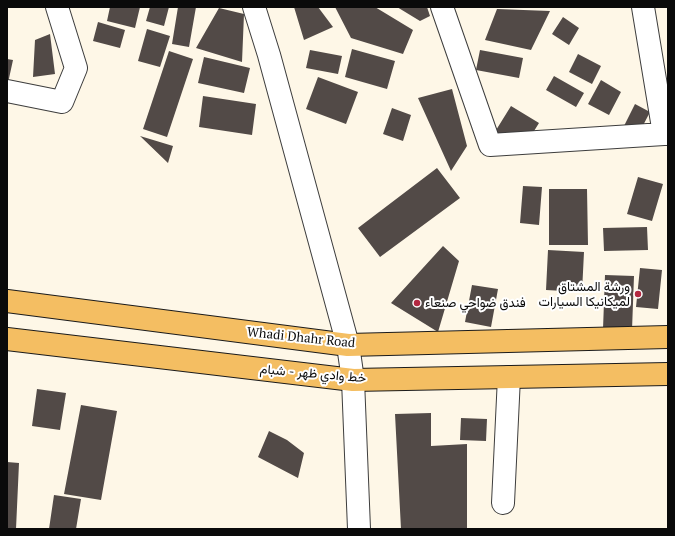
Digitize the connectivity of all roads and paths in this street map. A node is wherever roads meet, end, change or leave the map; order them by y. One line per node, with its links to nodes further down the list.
1 (57, 7): 5 (street)
2 (254, 7): 10 (street)
3 (442, 7): 6 (street)
4 (643, 7): 6 (street)
5 (7, 92)
6 (666, 134)
7 (7, 301): 10 (main road, Whadi Dhahr Road)
8 (668, 337): 10 (main road, Whadi Dhahr Road)
9 (7, 339): 13 (main road, خط وادي ظهر - شبام)
10 (348, 345): 13 (street)
11 (668, 374): 12 (main road, خط وادي ظهر - شبام)
12 (509, 377): 13 (main road, خط وادي ظهر - شبام); 14 (street)
13 (352, 380): 15 (street)
14 (503, 503)
15 (359, 529)

